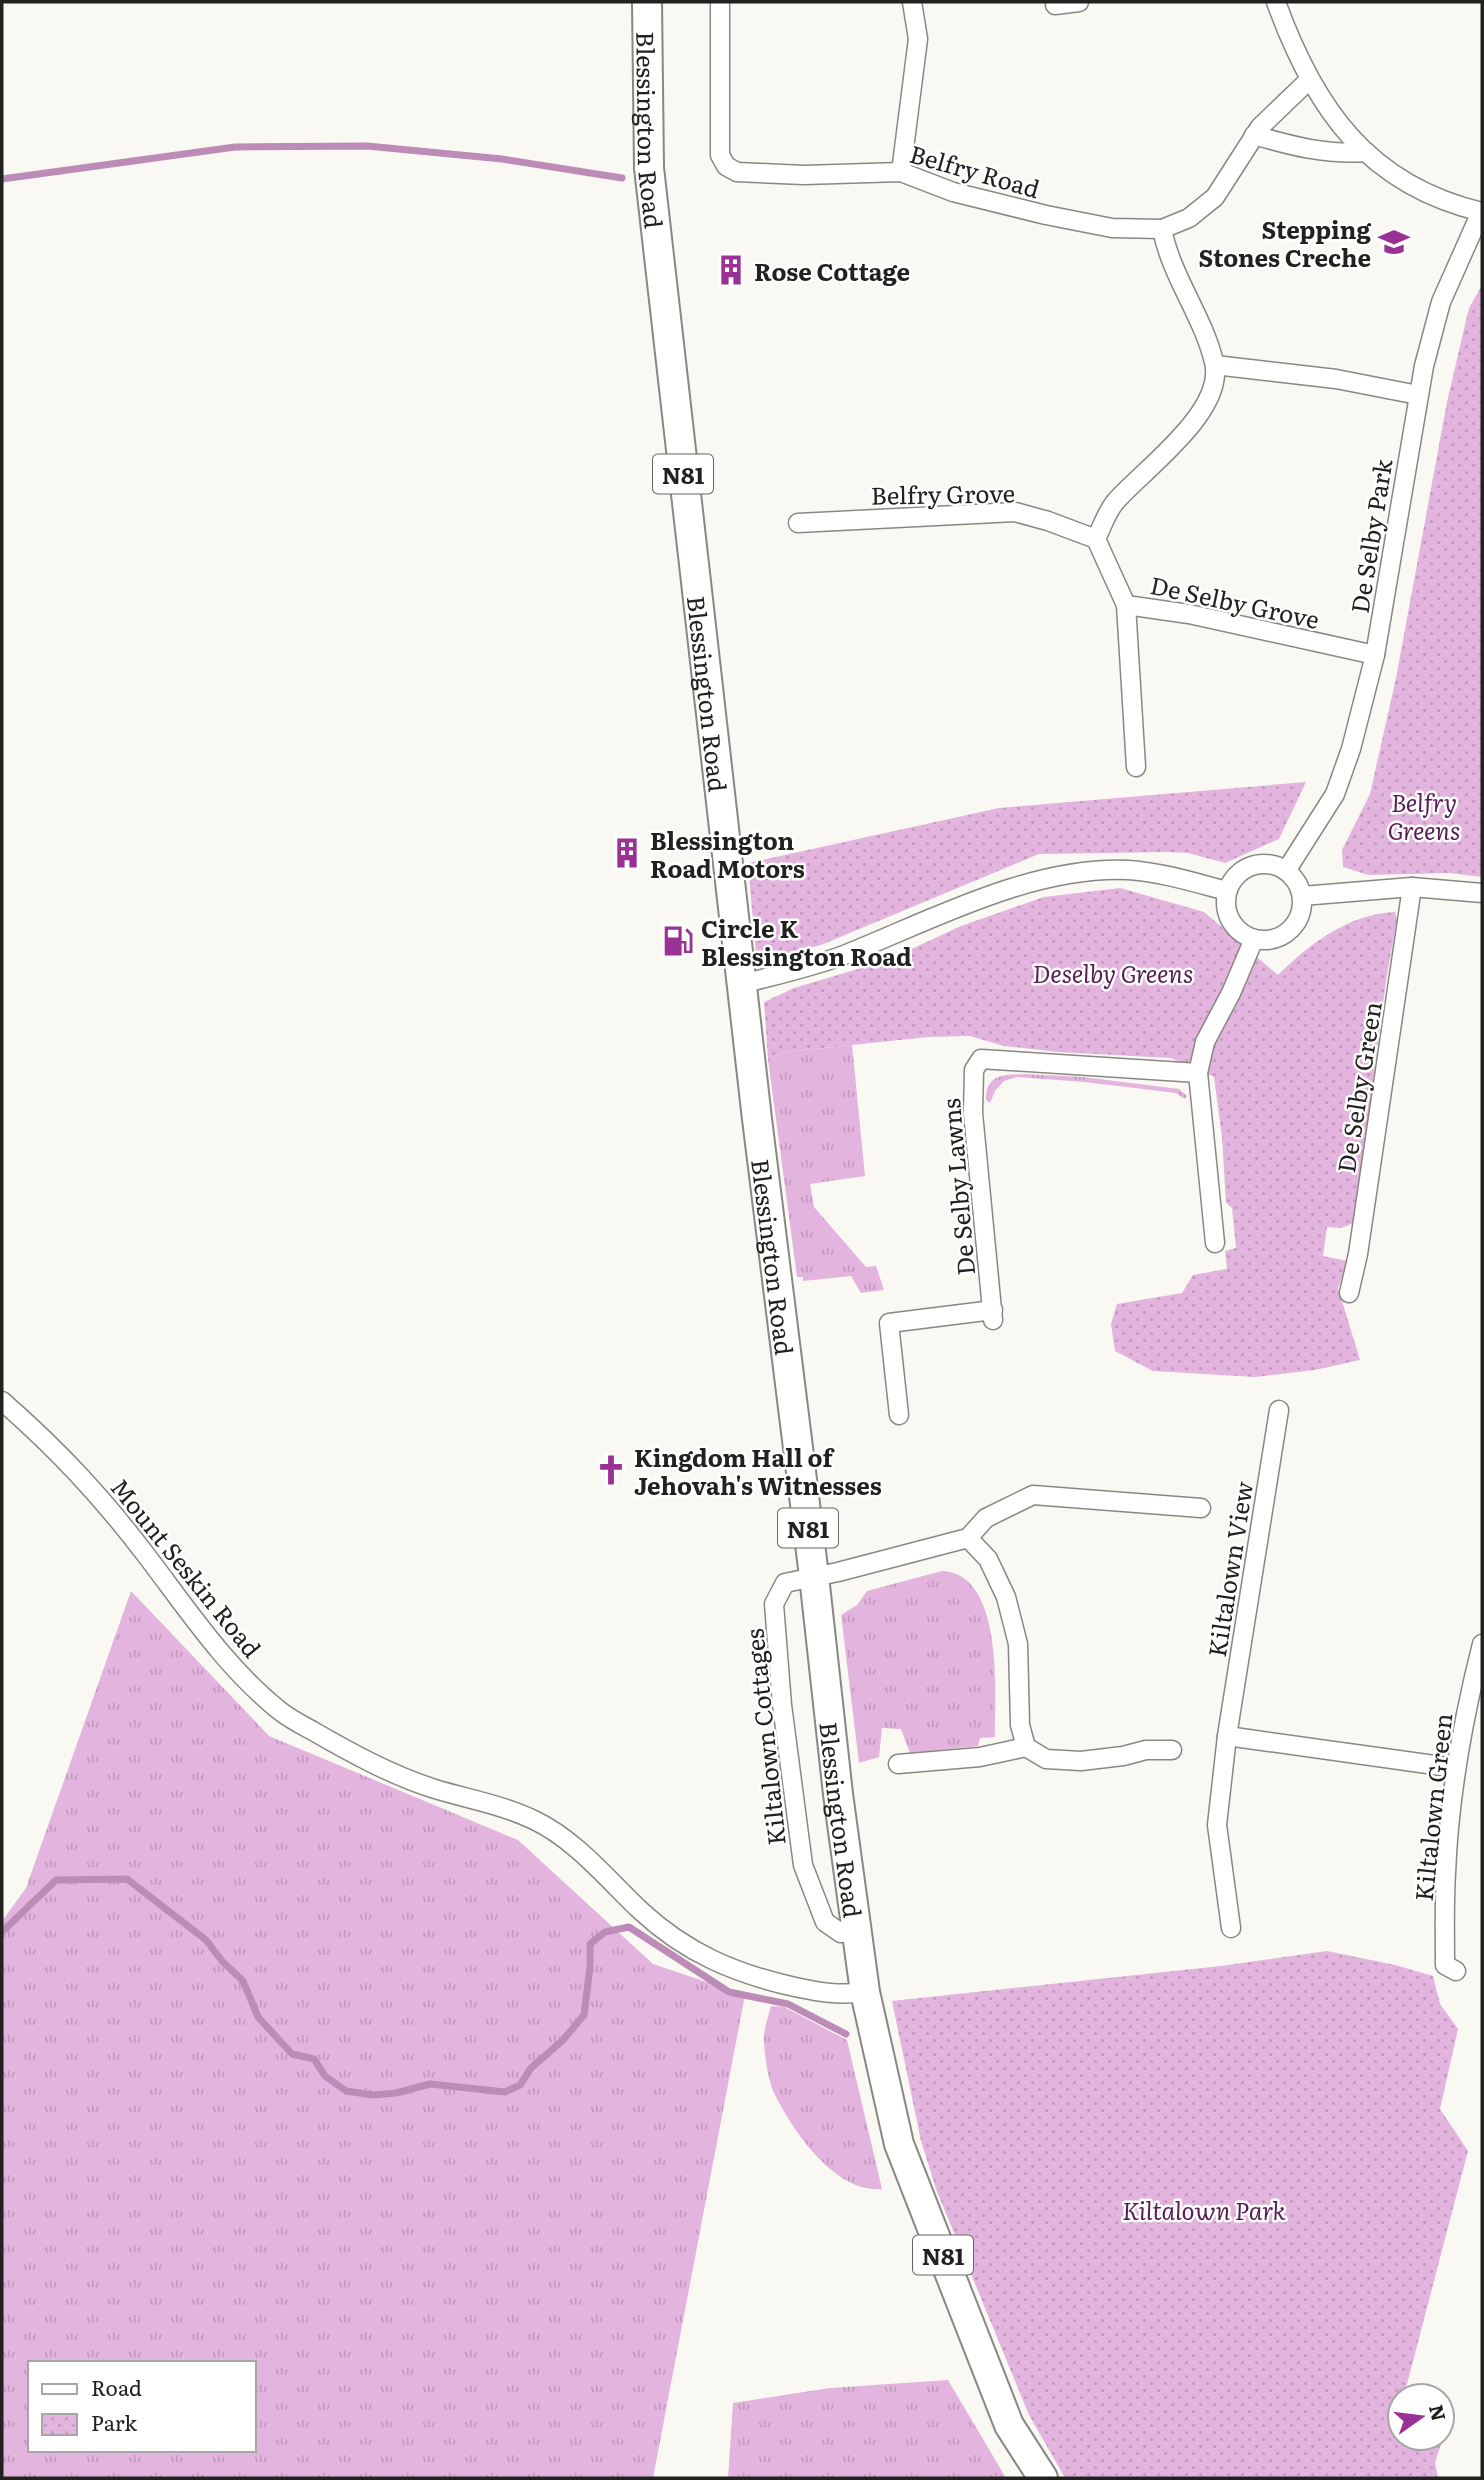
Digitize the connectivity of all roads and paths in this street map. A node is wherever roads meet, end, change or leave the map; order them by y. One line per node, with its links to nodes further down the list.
1 (648, 2): 26 (main road, Blessington Road / N81)
2 (720, 2): 10 (street, Belfry Road)
3 (912, 2): 10 (street)
4 (1079, 2): 6 (street)
5 (1276, 2): 7 (street)
6 (1055, 5)
7 (1309, 79): 8 (street, Belfry Road); 9 (street)
8 (1254, 135): 9 (street); 12 (street, Belfry Road)
9 (1366, 152): 11 (street)
10 (901, 172): 12 (street, Belfry Road)
11 (1482, 212): 14 (street, De Selby Park)
12 (1162, 229): 13 (street)
13 (1215, 365): 14 (street); 16 (street)
14 (1418, 395): 18 (street, De Selby Park)
15 (798, 523): 16 (street, Belfry Grove)
16 (1096, 539): 17 (street)
17 (1125, 605): 18 (street, De Selby Grove); 19 (street)
18 (1375, 655): 20 (street, De Selby Park)
19 (1136, 767)
20 (1286, 870): 22 (street); 24 (street)
21 (1412, 887): 23 (street); 24 (street); 29 (street, De Selby Green)
22 (1227, 891): 25 (street); 26 (street)
23 (1482, 893)
24 (1302, 896): 25 (street)
25 (1254, 939): 27 (street)
26 (742, 984): 35 (main road, Blessington Road / N81)
27 (1198, 1073): 28 (street); 32 (street, De Selby Lawns)
28 (1215, 1243)
29 (1349, 1293)
30 (2, 1401): 45 (street, Mount Seskin Road)
31 (1279, 1410): 37 (street, Kiltalown View)
32 (899, 1415)
33 (1201, 1508): 34 (street)
34 (968, 1538): 35 (street, Kiltalown Cottages); 38 (street)
35 (814, 1576): 43 (main road, Blessington Road / N81); 43 (street, Kiltalown Cottages)
36 (1482, 1644): 41 (street, Kiltalown Green)
37 (1227, 1736): 41 (street); 42 (street, Kiltalown View)
38 (1026, 1747): 39 (street); 40 (street)
39 (1172, 1750)
40 (898, 1764)
41 (1456, 1768): 44 (street, Kiltalown Green)
42 (1231, 1928)
43 (856, 1931): 45 (main road, Blessington Road / N81)
44 (1456, 1972)
45 (864, 1992): 46 (main road, Blessington Road / N81)
46 (1043, 2478)

